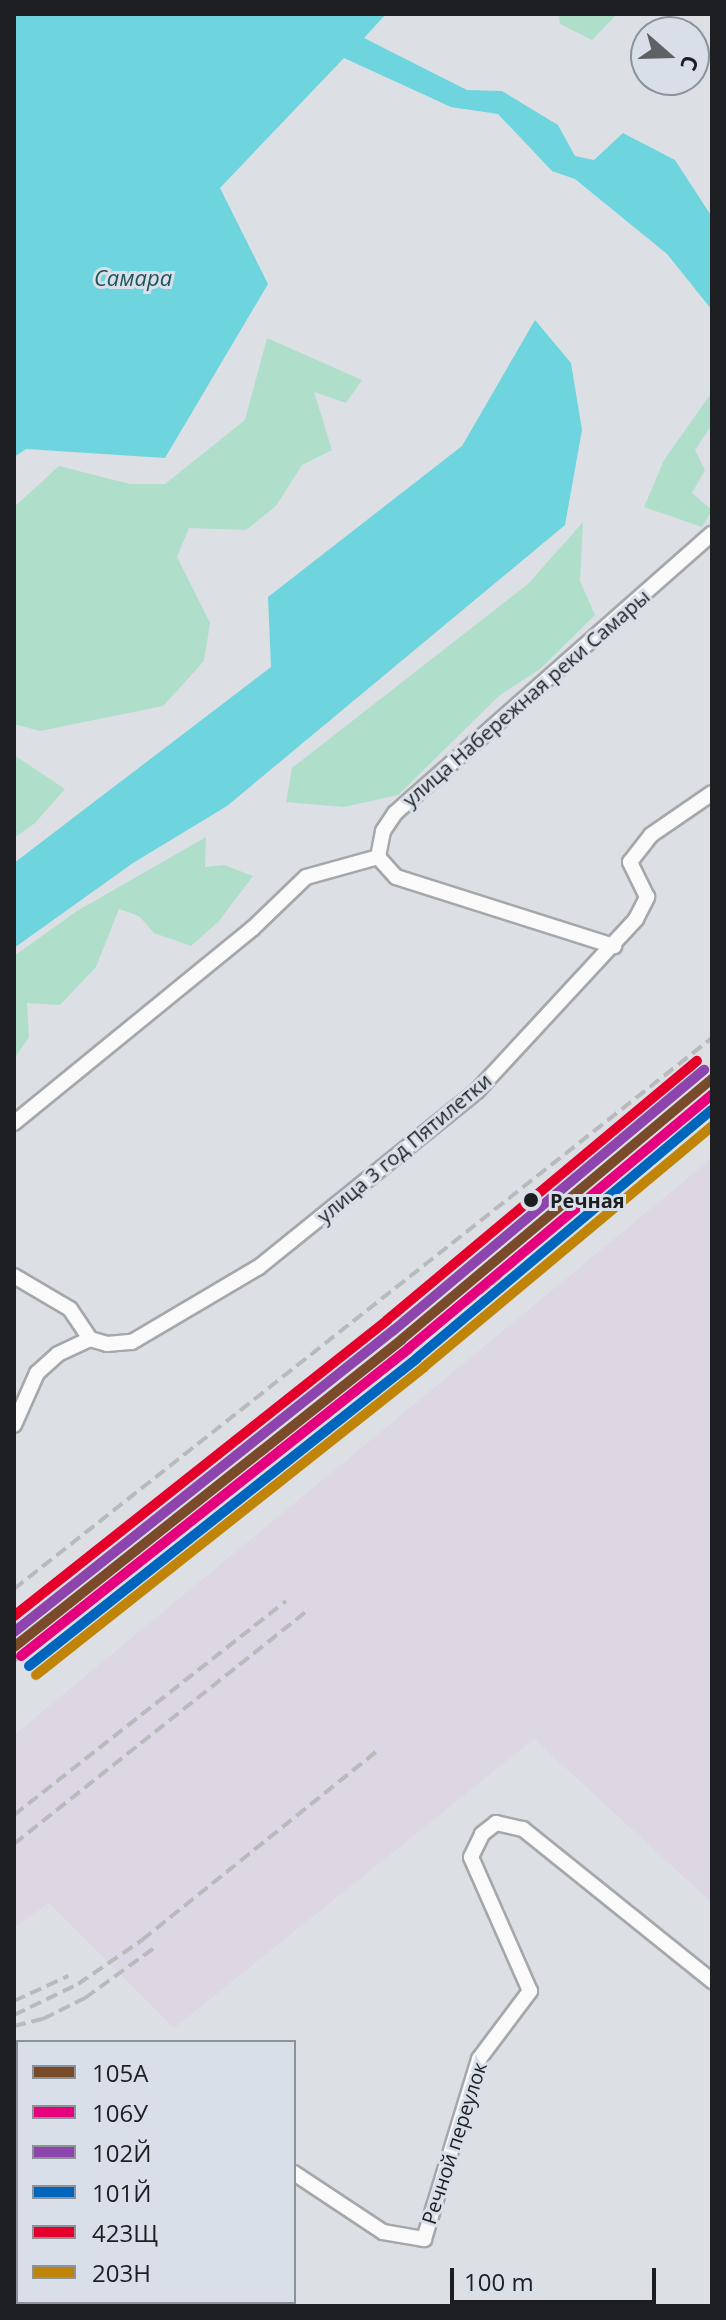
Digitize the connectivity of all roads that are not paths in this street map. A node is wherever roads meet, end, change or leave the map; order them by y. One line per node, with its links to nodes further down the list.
1 (712, 534): 3 (street, улица Набережная реки Самары)
2 (712, 793): 4 (street, улица 3 год Пятилетки)
3 (378, 857): 4 (street); 5 (street)
4 (614, 946): 7 (street, улица 3 год Пятилетки)
5 (14, 1123)
6 (14, 1276): 7 (street)
7 (90, 1339): 8 (street)
8 (14, 1425)
9 (712, 1981): 10 (street, Речной переулок)
10 (296, 2174)

